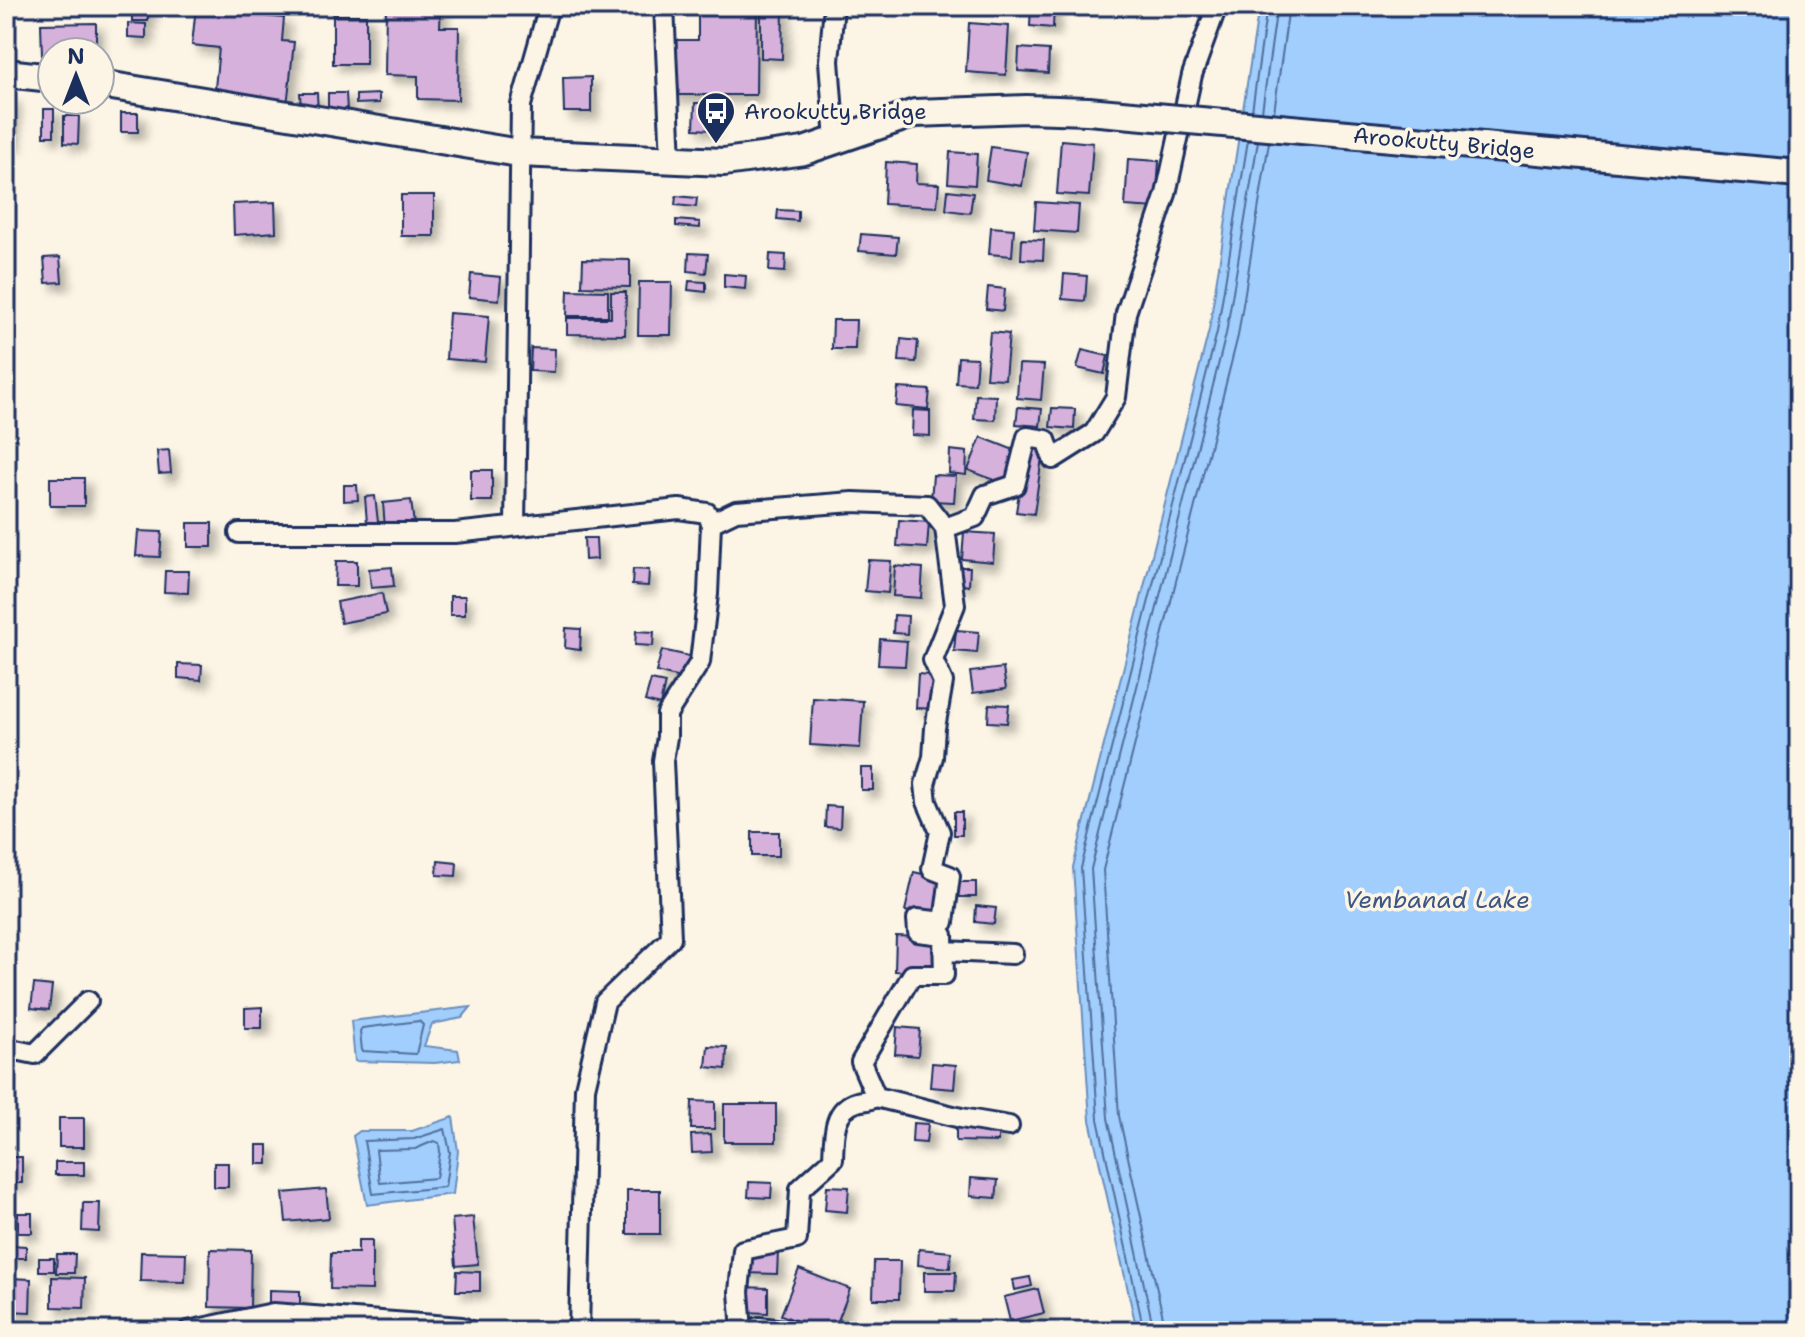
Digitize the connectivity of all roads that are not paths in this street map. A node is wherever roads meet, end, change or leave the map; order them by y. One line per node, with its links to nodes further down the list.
1 (549, 6): 9 (street)
2 (664, 6): 10 (street)
3 (834, 6): 8 (street)
4 (1217, 6): 14 (street)
5 (6, 73): 6 (main road)
6 (36, 76)
7 (116, 87): 9 (main road, Arookutty Bridge)
8 (835, 141): 10 (main road, Arookutty Bridge); 11 (main road, Arookutty Bridge, bridge)
9 (519, 153): 10 (main road, Arookutty Bridge); 13 (street)
10 (671, 160)
11 (1799, 174)
12 (711, 523): 13 (street); 14 (street); 24 (street)
13 (515, 526): 15 (street)
14 (945, 528): 16 (street)
15 (239, 533)
16 (943, 951): 17 (street); 20 (street)
17 (1013, 954)
18 (88, 1001): 19 (street)
19 (6, 1048)
20 (876, 1097): 21 (street); 25 (street)
21 (1009, 1126)
22 (188, 1331): 23 (street)
23 (470, 1331)
24 (579, 1331)
25 (742, 1331)
26 (750, 1331): 27 (street)
27 (792, 1331)

